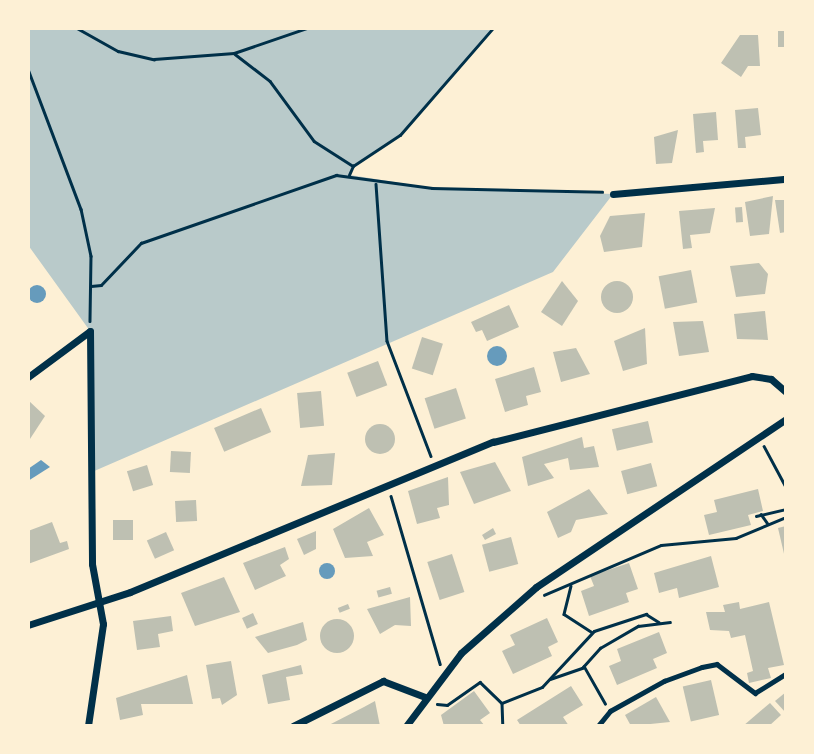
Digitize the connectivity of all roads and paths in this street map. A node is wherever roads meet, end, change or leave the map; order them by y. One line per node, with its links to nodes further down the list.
1 (77, 28): 4 (path)
2 (307, 28): 4 (path)
3 (493, 28): 6 (path)
4 (234, 53): 6 (path)
5 (28, 69): 11 (path)
6 (353, 166): 7 (path)
7 (349, 175): 9 (path); 11 (path)
8 (786, 179): 10 (street)
9 (376, 184): 10 (path); 17 (path)
10 (612, 194)
11 (92, 286): 12 (path)
12 (90, 331): 13 (street); 27 (street)
13 (28, 377)
14 (786, 392): 17 (street)
15 (786, 419): 16 (street)
16 (759, 437): 19 (path); 26 (street)
17 (434, 463): 18 (street)
18 (387, 481): 27 (street); 33 (path)
19 (786, 487)
20 (786, 509): 21 (path)
21 (761, 514): 22 (path); 24 (path)
22 (756, 516)
23 (786, 517): 24 (path)
24 (768, 524): 25 (path)
25 (571, 584): 26 (path); 31 (path)
26 (536, 587): 33 (street)
27 (100, 604): 30 (street); 39 (street)
28 (659, 622): 29 (path); 31 (path); 32 (path)
29 (670, 622)
30 (28, 625)
31 (592, 632): 35 (path)
32 (584, 666): 35 (path); 38 (path)
33 (442, 674): 36 (street)
34 (786, 674): 38 (lane)
35 (550, 678): 37 (path)
36 (425, 697): 37 (path); 40 (street); 41 (street)
37 (502, 703): 42 (path)
38 (610, 712): 43 (lane)
39 (88, 726)
40 (293, 726)
41 (406, 726)
42 (503, 726)
43 (598, 726)

